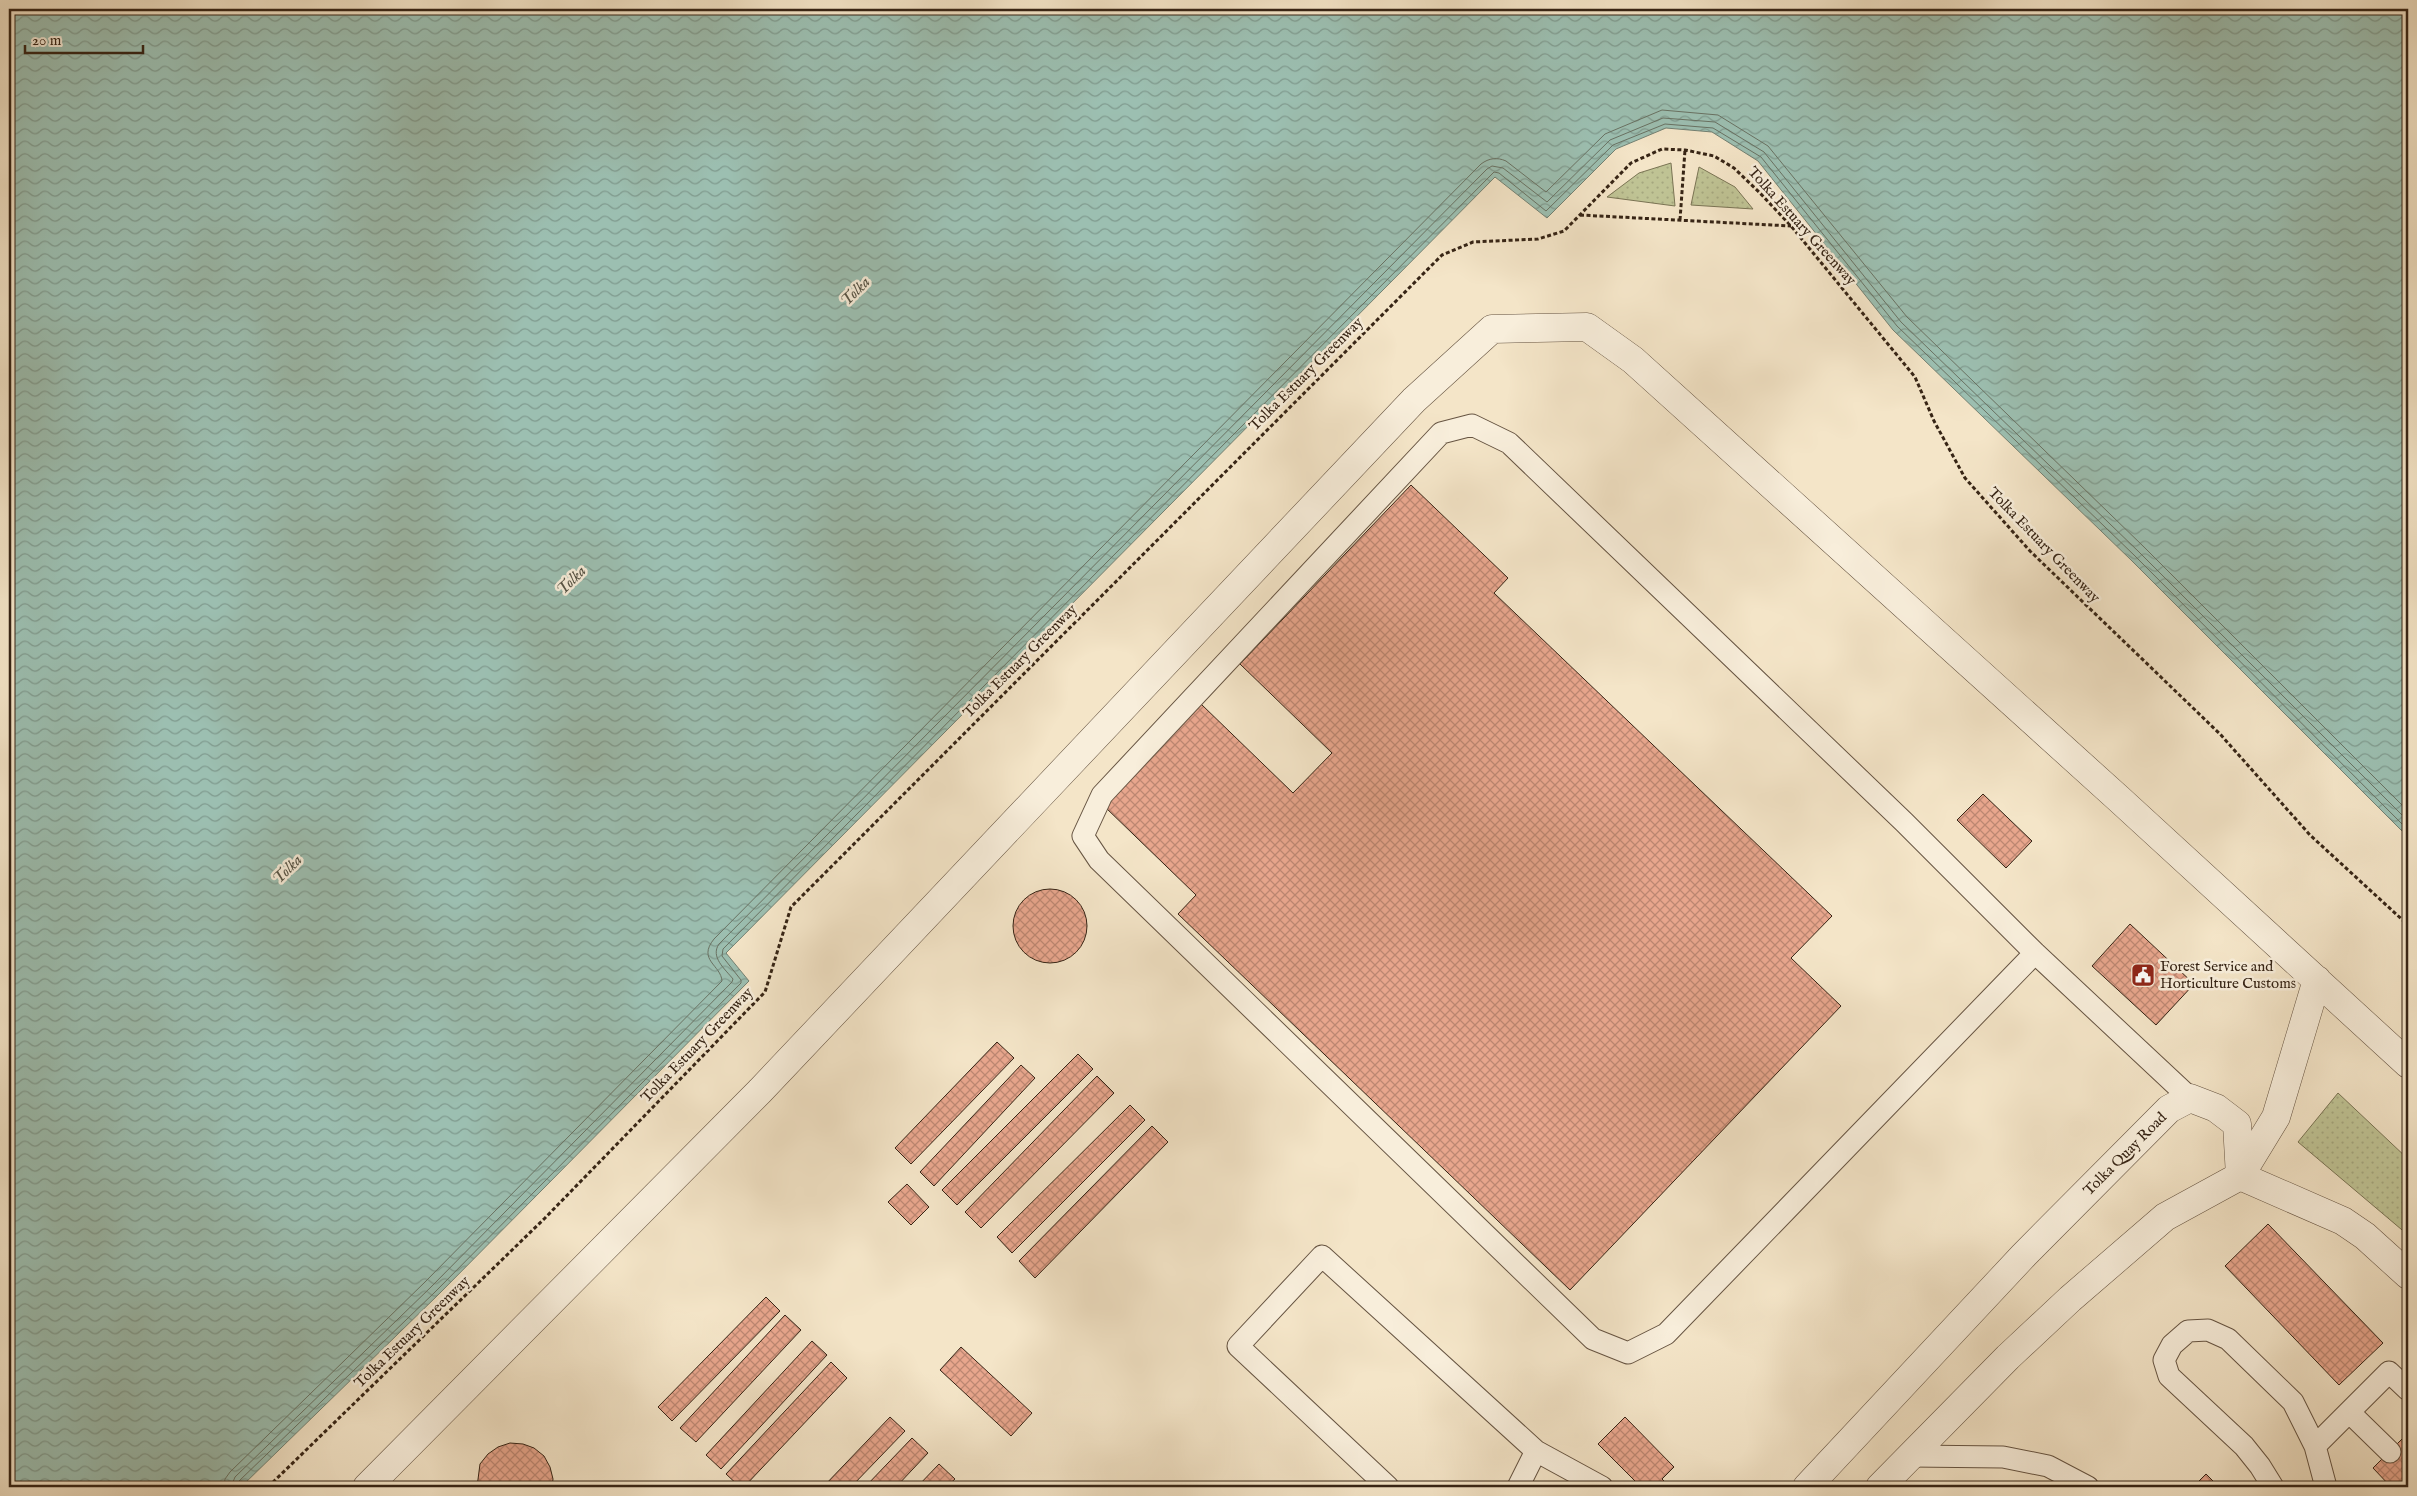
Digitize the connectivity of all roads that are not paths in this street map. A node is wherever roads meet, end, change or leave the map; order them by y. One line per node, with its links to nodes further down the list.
1 (2035, 953): 1 (lane); 4 (lane)
2 (2317, 980): 3 (street); 5 (street); 13 (street)
3 (2408, 1064)
4 (2190, 1098): 5 (street); 17 (street, Tolka Quay Road)
5 (2240, 1176): 6 (street); 12 (street)
6 (2408, 1275)
7 (2408, 1390): 8 (lane)
8 (2349, 1412): 9 (lane); 11 (lane)
9 (2314, 1446): 20 (lane); 21 (lane)
10 (1536, 1452): 14 (lane); 15 (lane); 16 (lane)
11 (2390, 1452)
12 (1911, 1456): 18 (street); 19 (lane)
13 (368, 1487)
14 (1388, 1487)
15 (1518, 1487)
16 (1602, 1487)
17 (1807, 1487)
18 (1880, 1487)
19 (2088, 1487)
20 (2274, 1487)
21 (2326, 1487)

